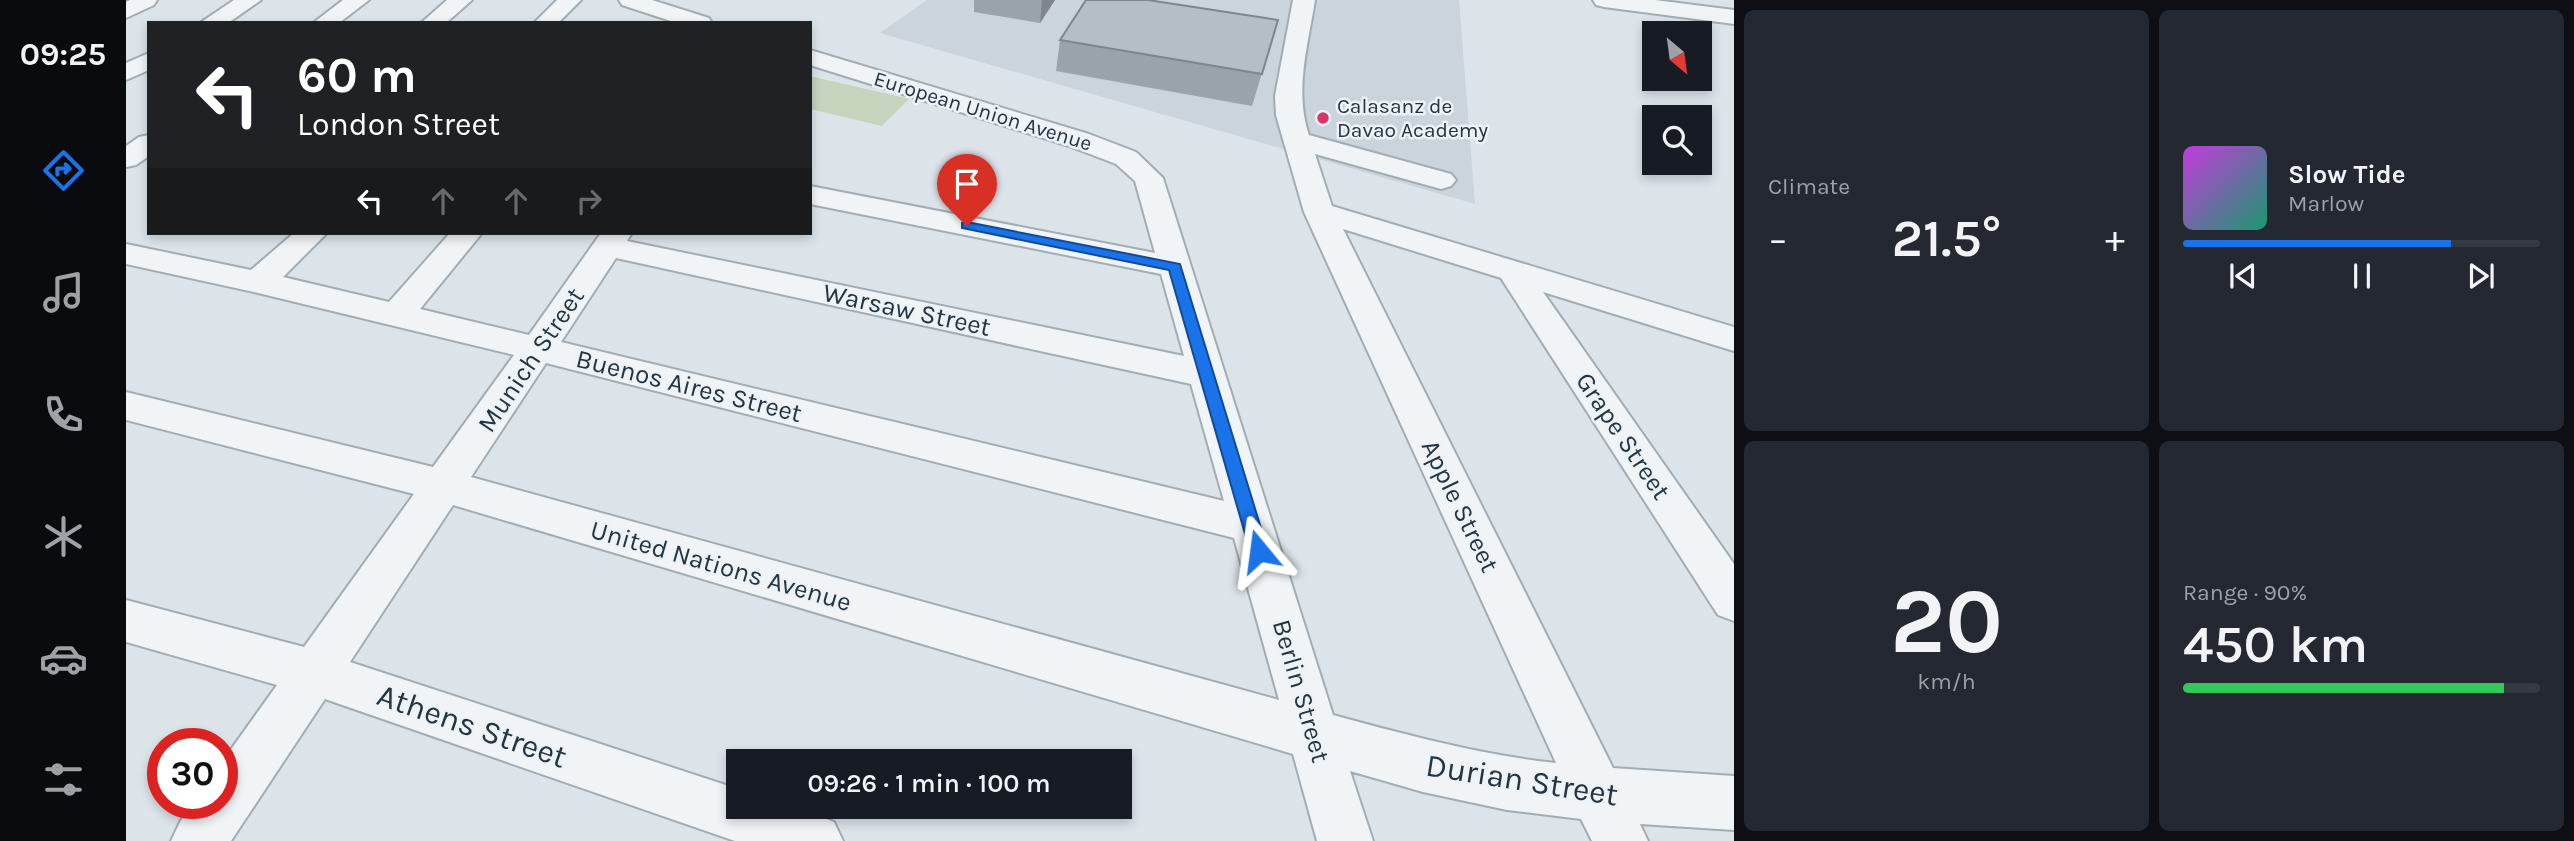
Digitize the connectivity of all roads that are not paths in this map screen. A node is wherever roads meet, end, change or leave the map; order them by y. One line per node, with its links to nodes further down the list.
1 (146, 0): 9 (street)
2 (250, 0): 12 (street)
3 (358, 0): 13 (street)
4 (461, 0): 14 (street)
5 (570, 0): 15 (street)
6 (630, 0): 10 (street)
7 (1304, 0): 21 (street, Apple Street)
8 (1604, 0): 11 (street)
9 (126, 11)
10 (651, 16): 16 (street)
11 (1734, 17)
12 (214, 21)
13 (327, 21)
14 (435, 21)
15 (547, 21)
16 (687, 21)
17 (812, 58): 23 (street, European Union Avenue)
18 (147, 61): 19 (street)
19 (126, 73)
20 (147, 144): 22 (street)
21 (1301, 155): 24 (street); 26 (street, Apple Street)
22 (126, 159)
23 (1149, 178): 32 (street, Berlin Street)
24 (1441, 180)
25 (812, 195): 32 (street)
26 (1319, 212): 33 (street); 46 (street, Apple Street)
27 (162, 235): 31 (street)
28 (310, 235): 34 (street)
29 (465, 235): 35 (street)
30 (612, 240): 37 (street, Munich Street); 38 (street, Warsaw Street)
31 (131, 255): 34 (street, Buenos Aires Street)
32 (1175, 267): 38 (street, Berlin Street)
33 (1512, 271): 36 (street); 42 (street, Grape Street)
34 (258, 282): 35 (street, Buenos Aires Street)
35 (397, 316): 37 (street, Buenos Aires Street)
36 (1734, 339)
37 (538, 349): 40 (street, Munich Street); 41 (street, Buenos Aires Street)
38 (1206, 373): 41 (street, Berlin Street)
39 (126, 406): 40 (street, United Nations Avenue)
40 (444, 486): 44 (street, Munich Street); 45 (street, United Nations Avenue)
41 (1251, 524): 45 (street, Berlin Street)
42 (1734, 601)
43 (126, 621): 44 (street, Athens Street)
44 (315, 673): 48 (street, Munich Street); 49 (street, Athens Street)
45 (1314, 735): 46 (street, Durian Street); 50 (street, Berlin Street)
46 (1597, 794): 47 (street, Durian Street); 51 (street, Apple Street)
47 (1734, 803)
48 (199, 841)
49 (815, 841)
50 (1345, 841)
51 (1620, 841)

